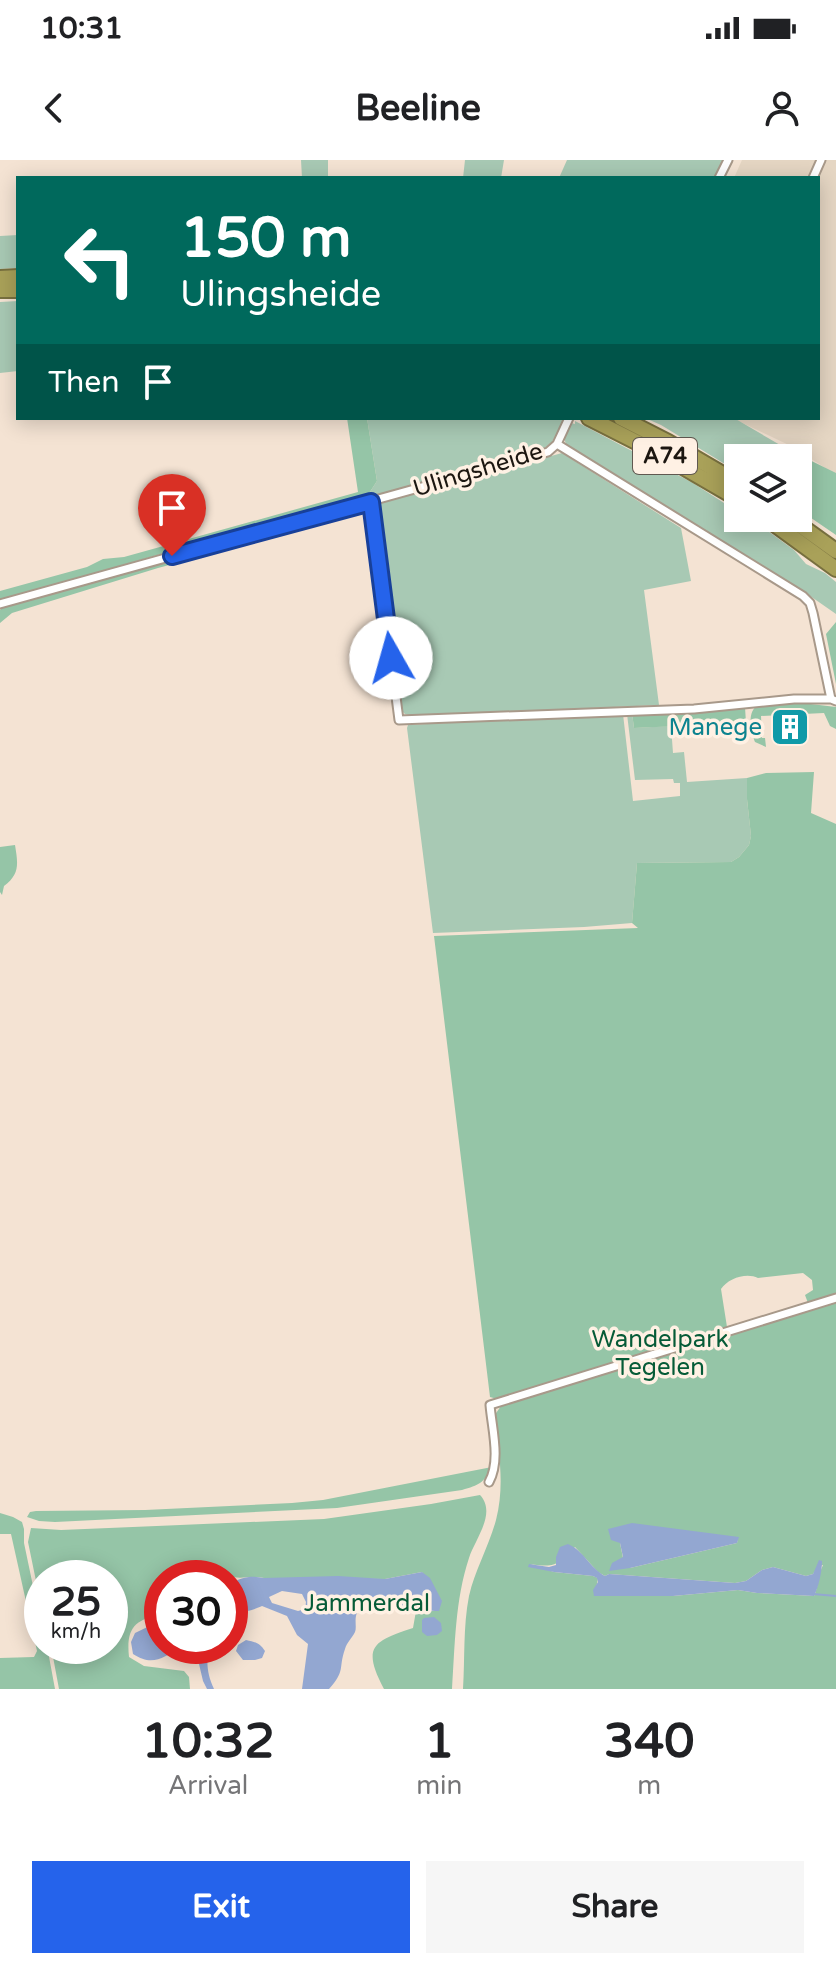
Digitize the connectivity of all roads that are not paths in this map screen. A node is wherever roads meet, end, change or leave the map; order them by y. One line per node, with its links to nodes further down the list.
1 (568, 420): 4 (street, Ulingsheide)
2 (593, 420): 6 (highway, A74)
3 (625, 420): 5 (highway, A74)
4 (557, 444): 7 (street, Ulingsheide); 13 (street)
5 (724, 475)
6 (724, 491)
7 (371, 502): 12 (street, Ulingsheide); 13 (street)
8 (785, 532): 11 (highway)
9 (810, 532): 10 (highway)
10 (836, 551)
11 (836, 569)
12 (0, 604)
13 (833, 700)
14 (836, 1298): 15 (street)
15 (489, 1482)

